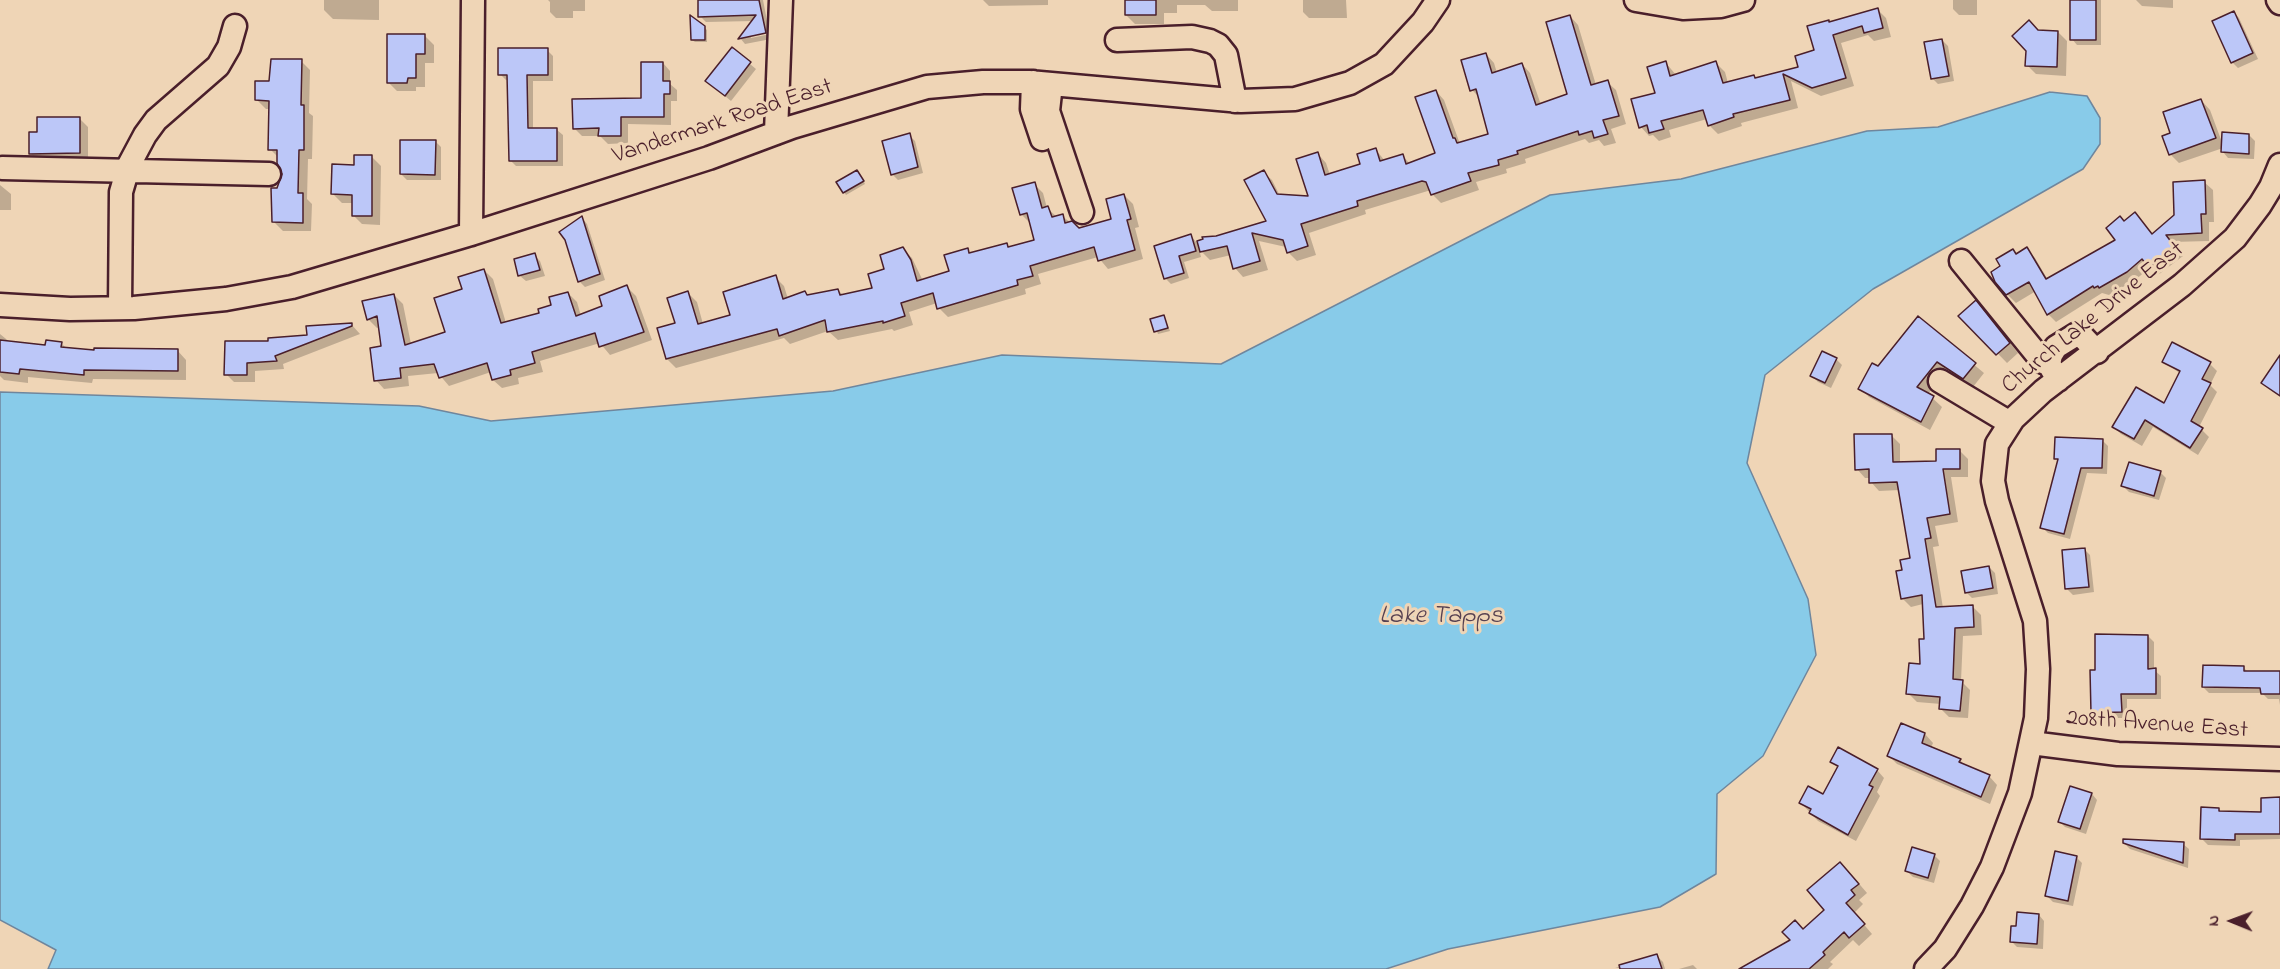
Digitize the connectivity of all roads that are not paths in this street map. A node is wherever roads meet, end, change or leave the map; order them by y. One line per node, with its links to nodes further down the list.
1 (473, 0): 16 (street)
2 (781, 0): 10 (street)
3 (1438, 0): 9 (street, Vandermark Road East)
4 (1636, 0): 5 (street)
5 (1743, 0)
6 (235, 26): 13 (street)
7 (1117, 40): 9 (street)
8 (1042, 83): 9 (street, Vandermark Road East); 10 (street, Vandermark Road East); 15 (street)
9 (1235, 101)
10 (776, 133): 16 (street, Vandermark Road East)
11 (2280, 165): 20 (street, Church Lake Drive East)
12 (2, 168): 13 (street)
13 (127, 171): 14 (street); 19 (street)
14 (269, 174)
15 (1074, 211)
16 (471, 234): 19 (street, Vandermark Road East)
17 (1961, 261): 20 (street)
18 (0, 304): 19 (street, Vandermark Road East)
19 (120, 308)
20 (2054, 372): 22 (street, Church Lake Drive East)
21 (1940, 381): 22 (street)
22 (2010, 423): 23 (street, Church Lake Drive East)
23 (2031, 743): 24 (street, 208th Avenue East); 25 (street, Church Lake Drive East)
24 (2280, 759)
25 (1926, 969)

